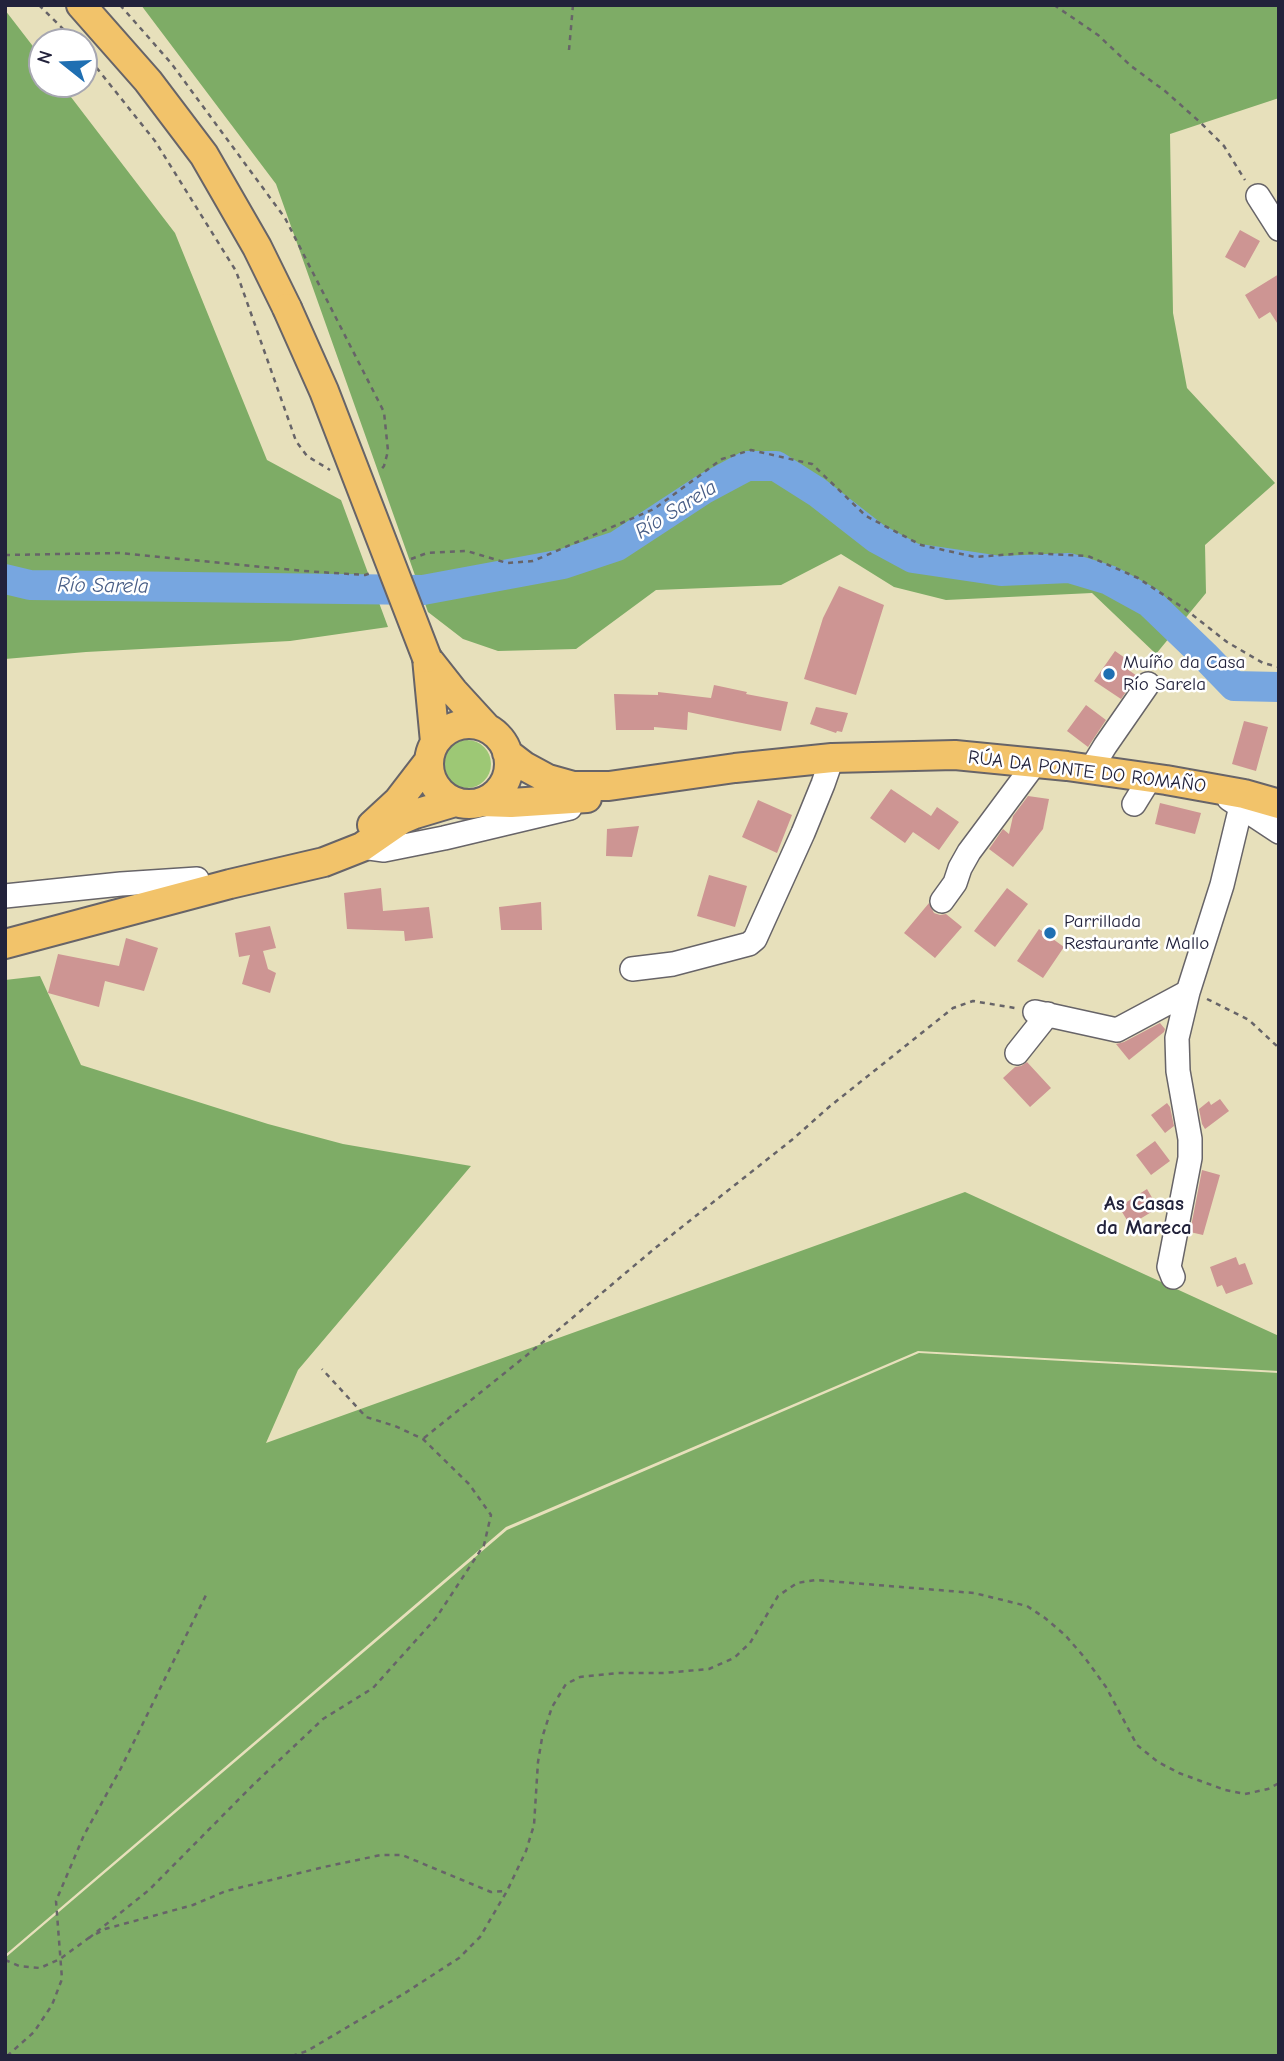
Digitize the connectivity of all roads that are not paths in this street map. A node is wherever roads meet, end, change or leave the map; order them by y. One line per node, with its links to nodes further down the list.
1 (81, 5): 4 (main road, bridge)
2 (1258, 196): 3 (street)
3 (1279, 229)
4 (427, 658): 6 (main road); 7 (main road)
5 (1148, 684): 11 (street)
6 (486, 727): 7 (main road); 8 (main road)
7 (432, 752): 16 (main road); 24 (main road)
8 (507, 754): 12 (main road); 16 (main road)
9 (832, 758): 10 (main road, RÚA DA PONTE DO ROMAÑO); 12 (main road, RÚA DA PONTE DO ROMAÑO); 29 (street)
10 (1035, 762): 11 (main road, RÚA DA PONTE DO ROMAÑO); 26 (street)
11 (1091, 769): 13 (main road, RÚA DA PONTE DO ROMAÑO)
12 (685, 776): 14 (main road)
13 (1150, 778): 15 (main road, RÚA DA PONTE DO ROMAÑO); 18 (street)
14 (610, 796): 17 (main road); 20 (street)
15 (1242, 800): 19 (main road, RÚA DA PONTE DO ROMAÑO); 21 (street); 30 (street)
16 (468, 802): 17 (main road); 22 (main road)
17 (531, 802): 20 (street)
18 (1133, 804)
19 (1279, 804)
20 (561, 810): 22 (street)
21 (1279, 832)
22 (362, 847): 23 (main road)
23 (230, 884): 24 (street); 28 (main road)
24 (109, 893): 25 (street); 27 (main road)
25 (5, 896)
26 (942, 901)
27 (5, 932)
28 (5, 944)
29 (632, 969)
30 (1188, 992): 31 (street); 32 (street)
31 (1017, 1053)
32 (1173, 1277)

